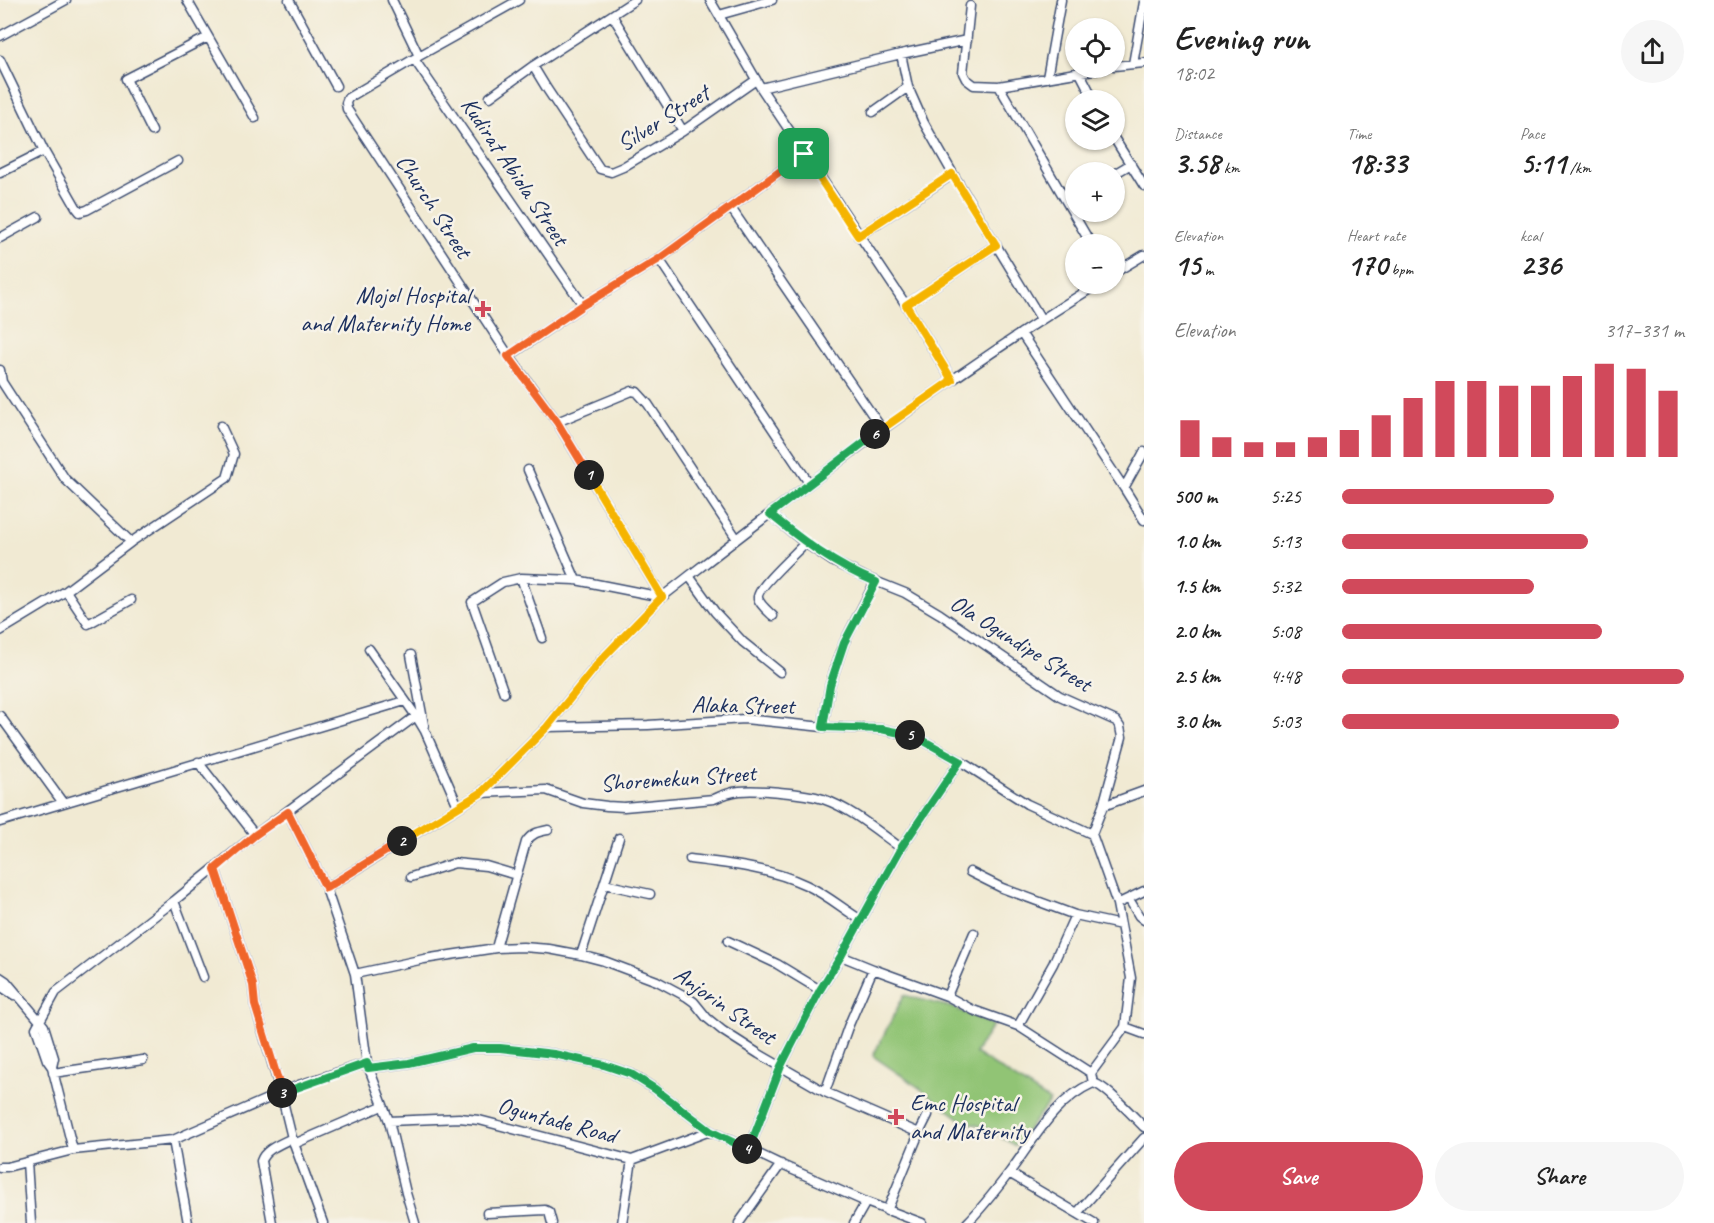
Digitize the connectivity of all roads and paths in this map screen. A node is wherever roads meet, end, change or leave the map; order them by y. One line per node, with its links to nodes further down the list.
1 (66, 0): 14 (street)
2 (187, 0): 15 (street)
3 (289, 0): 27 (street)
4 (392, 0): 18 (street, Kudirat Abiola Street)
5 (519, 0): 18 (street)
6 (635, 0): 12 (street)
7 (710, 0): 13 (street)
8 (772, 0): 13 (street)
9 (1061, 0): 25 (street)
10 (1144, 2): 21 (street)
11 (970, 6): 16 (street)
12 (612, 15): 23 (street); 35 (street)
13 (719, 15): 26 (street)
14 (0, 36)
15 (208, 37): 33 (street); 34 (street)
16 (967, 40): 17 (street); 28 (street)
17 (901, 54): 29 (street); 30 (street)
18 (417, 57): 55 (street, Kudirat Abiola Street); 59 (street, Church Street)
19 (0, 60): 37 (street)
20 (1144, 63): 21 (street)
21 (1133, 64): 22 (street)
22 (1125, 65)
23 (533, 66): 31 (street); 35 (street, Silver Street)
24 (1065, 74): 25 (street)
25 (1047, 78): 28 (street)
26 (756, 80): 30 (street); 35 (street, Silver Street)
27 (336, 86)
28 (999, 86): 45 (street)
29 (908, 87): 32 (street); 43 (street)
30 (761, 88): 38 (street)
31 (490, 97)
32 (873, 112)
33 (255, 118)
34 (152, 131)
35 (682, 131)
36 (1122, 150): 40 (street)
37 (44, 151): 39 (street); 42 (street)
38 (804, 154): 46 (street); 48 (street)
39 (178, 161)
40 (1131, 164): 41 (street); 44 (street)
41 (1125, 168)
42 (0, 173)
43 (952, 174): 48 (street); 50 (street)
44 (1144, 186)
45 (1065, 202)
46 (731, 208): 52 (street); 65 (street)
47 (38, 217): 49 (street)
48 (858, 236): 56 (street)
49 (0, 238)
50 (996, 245): 56 (street); 57 (street)
51 (1144, 255): 53 (street)
52 (659, 259): 55 (street); 68 (street)
53 (1125, 266)
54 (1082, 294): 57 (street)
55 (583, 305): 59 (street)
56 (906, 305): 61 (street)
57 (1041, 319): 58 (street)
58 (1021, 333): 61 (street); 69 (street)
59 (508, 356): 63 (street, Church Street)
60 (0, 369): 62 (street)
61 (952, 380): 65 (street)
62 (1, 383): 73 (street)
63 (557, 422): 72 (street); 80 (street, Church Street)
64 (221, 426): 73 (street)
65 (882, 429): 68 (street)
66 (1144, 452): 69 (street)
67 (528, 470): 77 (street)
68 (809, 483): 70 (street)
69 (1124, 488): 71 (street)
70 (770, 514): 72 (street); 74 (street, Ola Ogundipe Street)
71 (1144, 520)
72 (737, 538): 75 (street)
73 (131, 542): 79 (street)
74 (805, 543): 78 (street, Ola Ogundipe Street); 82 (street)
75 (689, 576): 80 (street); 87 (street)
76 (521, 578): 77 (street); 84 (street); 88 (street)
77 (576, 580): 80 (street)
78 (876, 582): 93 (street); 101 (street, Ola Ogundipe Street)
79 (66, 591): 81 (street); 83 (street)
80 (662, 597): 92 (street)
81 (131, 600)
82 (773, 616)
83 (0, 631)
84 (542, 638)
85 (369, 649): 89 (street)
86 (411, 655): 94 (street)
87 (780, 672)
88 (504, 693)
89 (405, 701): 91 (street); 96 (street)
90 (0, 716): 99 (street)
91 (416, 716): 94 (street); 102 (street)
92 (547, 727): 93 (street, Alaka Street); 98 (street)
93 (823, 727): 95 (street, Alaka Street)
94 (425, 731): 100 (street)
95 (960, 761): 105 (street, Alaka Street); 108 (street)
96 (198, 762): 99 (street); 106 (street)
97 (1144, 791): 101 (street)
98 (481, 793): 100 (street); 108 (street, Shoremekun Street)
99 (63, 803): 103 (street)
100 (458, 806): 115 (street)
101 (1103, 806): 105 (street, Ola Ogundipe Street)
102 (288, 812): 106 (street); 115 (street)
103 (0, 822)
104 (548, 830): 112 (street)
105 (1092, 834): 120 (street)
106 (255, 835): 110 (street)
107 (619, 838): 114 (street)
108 (901, 848): 122 (street)
109 (690, 859): 122 (street)
110 (215, 869): 119 (street); 148 (street)
111 (970, 872): 121 (street)
112 (516, 875): 113 (street); 127 (street)
113 (411, 877)
114 (604, 884): 117 (street); 128 (street)
115 (326, 888): 131 (street)
116 (1144, 891): 118 (street)
117 (650, 894)
118 (1129, 899): 120 (street); 123 (street)
119 (174, 901): 133 (street); 138 (street)
120 (1117, 904): 124 (street)
121 (1075, 915): 124 (street); 139 (street)
122 (861, 920): 129 (street)
123 (1144, 920)
124 (1121, 925): 140 (street)
125 (974, 933): 136 (street)
126 (728, 940): 135 (street)
127 (496, 948): 128 (street, Anjorin Street); 131 (street, Anjorin Street)
128 (580, 955): 144 (street, Anjorin Street)
129 (841, 956): 130 (street); 135 (street)
130 (873, 969): 136 (street); 147 (street)
131 (355, 974): 143 (street)
132 (0, 976): 137 (street)
133 (202, 977)
134 (0, 986): 137 (street)
135 (820, 990): 144 (street)
136 (947, 996): 139 (street)
137 (20, 998): 138 (street)
138 (39, 1022): 145 (street)
139 (1018, 1026): 146 (street)
140 (1125, 1027): 141 (street); 146 (street)
141 (1144, 1034)
142 (143, 1059): 145 (street)
143 (368, 1065): 148 (street); 149 (street); 153 (street)
144 (781, 1066): 147 (street, Anjorin Street); 158 (street)
145 (53, 1070): 159 (street)
146 (1092, 1078): 152 (street); 164 (street)
147 (825, 1092): 154 (street, Anjorin Street)
148 (281, 1093): 156 (street); 157 (street)
149 (382, 1106): 151 (street); 157 (street)
150 (928, 1115): 154 (street)
151 (389, 1121): 160 (street, Oguntade Road); 173 (street)
152 (1144, 1127)
153 (710, 1131): 158 (street); 160 (street, Oguntade Road)
154 (919, 1133): 166 (street)
155 (1144, 1138): 168 (street)
156 (173, 1140): 159 (street); 170 (street)
157 (293, 1141): 171 (street); 172 (street)
158 (749, 1149): 162 (street)
159 (73, 1150): 161 (street)
160 (632, 1160): 175 (street)
161 (27, 1162): 163 (street); 169 (street)
162 (781, 1164): 165 (street); 176 (street)
163 (0, 1167)
164 (1009, 1173): 168 (street); 179 (street)
165 (866, 1202): 166 (street); 177 (street)
166 (887, 1211): 178 (street)
167 (487, 1213): 174 (street)
168 (1077, 1213): 180 (street)
169 (31, 1223)
170 (188, 1223)
171 (272, 1223)
172 (323, 1223)
173 (415, 1223)
174 (552, 1223)
175 (622, 1223)
176 (739, 1223)
177 (854, 1223)
178 (922, 1223)
179 (967, 1223)
180 (1094, 1223)

